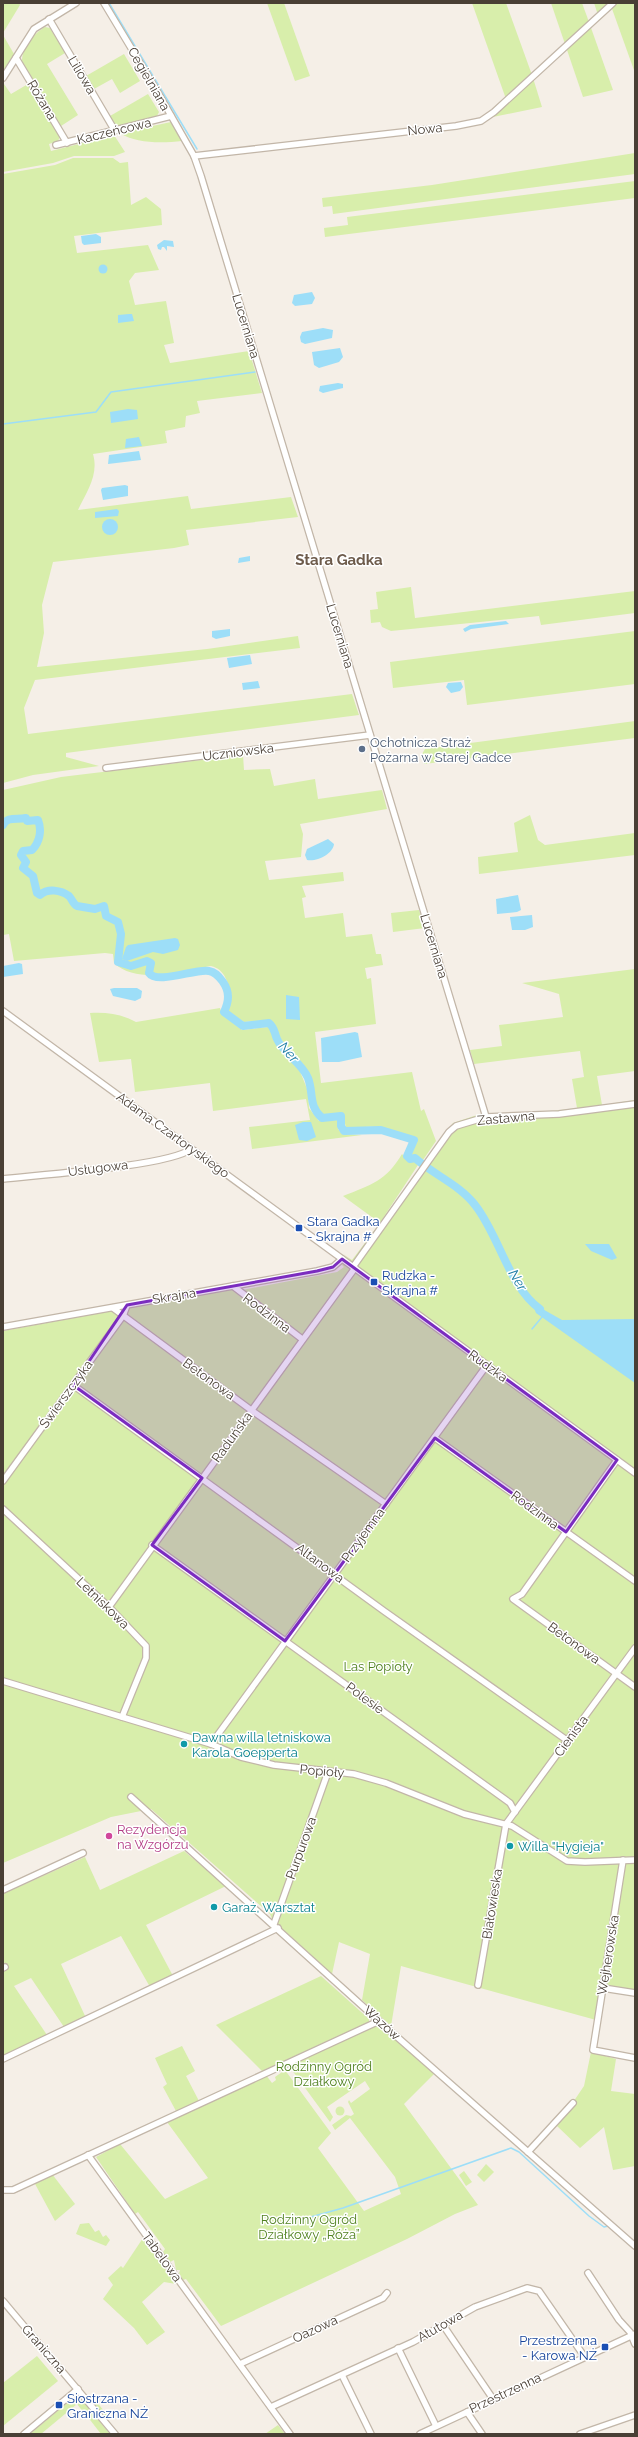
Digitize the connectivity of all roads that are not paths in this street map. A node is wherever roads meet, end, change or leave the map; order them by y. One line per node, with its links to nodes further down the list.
1 (76, 3): 4 (street)
2 (104, 3): 7 (street, Cegielniana)
3 (613, 3): 11 (street, Nowa)
4 (49, 19): 5 (street); 8 (street, Liliowa)
5 (16, 58): 6 (street); 9 (street, Różana)
6 (3, 78)
7 (171, 116): 8 (street, Kaczeńcowa); 11 (street, Cegielniana)
8 (115, 131): 9 (street, Kaczeńcowa)
9 (67, 143): 10 (street, Kaczeńcowa)
10 (56, 146)
11 (194, 156): 12 (street, Lucerniana)
12 (370, 735): 13 (street, Uczniowska); 16 (street, Lucerniana)
13 (106, 768)
14 (3, 1011): 17 (street, Adama Czartoryskiego)
15 (635, 1104): 16 (street, Zastawna)
16 (486, 1117): 20 (street, Zastawna)
17 (191, 1149): 18 (street, Usługowa); 19 (street, Adama Czartoryskiego)
18 (3, 1179)
19 (342, 1259): 20 (street, Rudzka); 21 (street, Skrajna)
20 (354, 1268): 26 (street, Raduńska); 27 (street, Rudzka)
21 (233, 1286): 22 (street, Skrajna); 26 (street, Rodzinna)
22 (127, 1305): 23 (street, Skrajna); 24 (street, Świerszczyka)
23 (113, 1308): 24 (street, Betonowa); 25 (street, Skrajna)
24 (122, 1316): 28 (street, Świerszczyka); 29 (street, Betonowa)
25 (3, 1328)
26 (302, 1339): 29 (street, Raduńska)
27 (486, 1365): 30 (street, Przyjemna); 31 (street, Rudzka)
28 (73, 1385): 33 (street, Altanowa); 34 (street, Świerszczyka)
29 (252, 1410): 33 (street, Raduńska); 35 (street, Betonowa)
30 (435, 1438): 35 (street, Przyjemna); 37 (street, Rodzinna)
31 (617, 1460): 32 (street, Rudzka); 37 (street)
32 (635, 1473)
33 (202, 1478): 38 (street, Raduńska); 39 (street, Altanowa)
34 (3, 1481)
35 (386, 1504): 39 (street, Przyjemna)
36 (3, 1509): 41 (street, Letniskowa)
37 (566, 1532): 40 (street, Rodzinna); 44 (street, Betonowa)
38 (152, 1545): 41 (street, Raduńska); 42 (street, Polesie)
39 (335, 1574): 42 (street, Przyjemna); 48 (street, Altanowa)
40 (635, 1581)
41 (109, 1607): 47 (street, Letniskowa)
42 (286, 1640): 49 (street, Przyjemna); 52 (street, Polesie)
43 (635, 1648): 44 (street, Cienista)
44 (616, 1674): 46 (street, Betonowa); 48 (street, Cienista)
45 (3, 1681): 47 (street, Popioły)
46 (635, 1687)
47 (122, 1717): 49 (street, Popioły)
48 (568, 1741): 52 (street, Cienista)
49 (211, 1744): 50 (street, Popioły)
50 (328, 1772): 53 (street, Popioły); 58 (street, Purpurowa)
51 (131, 1797): 58 (street, Wazów)
52 (515, 1812): 53 (street, Cienista)
53 (506, 1824): 55 (street, Popioły); 59 (street, Białowieska)
54 (83, 1853): 57 (street)
55 (623, 1860): 56 (street, Popioły); 60 (street, Wejherowska)
56 (635, 1860)
57 (3, 1890)
58 (276, 1926): 62 (street, Wazów); 64 (street)
59 (478, 1985)
60 (603, 1988): 61 (street); 63 (street, Wejherowska)
61 (635, 1993)
62 (379, 2021): 66 (street, Wazów); 67 (street)
63 (635, 2058)
64 (3, 2059)
65 (573, 2103): 66 (street)
66 (528, 2152): 69 (street, Wazów)
67 (88, 2156): 68 (street); 78 (street, Tabelowa)
68 (3, 2190)
69 (635, 2246)
70 (588, 2273): 74 (street)
71 (387, 2293): 78 (street, Oazowa)
72 (3, 2301): 80 (street, Graniczna)
73 (443, 2324): 76 (street, Atutowa); 77 (street, Atutowa); 81 (street)
74 (634, 2335): 75 (street); 77 (street, Przestrzenna)
75 (635, 2344)
76 (398, 2348): 79 (street, Atutowa); 85 (street)
77 (584, 2356): 81 (street, Przestrzenna)
78 (240, 2364): 82 (street, Tabelowa)
79 (342, 2375): 82 (street, Atutowa); 89 (street)
80 (78, 2389): 86 (street); 87 (street, Graniczna)
81 (493, 2399): 83 (street, Przestrzenna)
82 (271, 2407): 88 (street, Tabelowa)
83 (467, 2412): 85 (street, Przestrzenna); 91 (street)
84 (635, 2415): 92 (street)
85 (436, 2426): 90 (street, Przestrzenna)
86 (24, 2434)
87 (115, 2434)
88 (290, 2434)
89 (371, 2434)
90 (420, 2434)
91 (482, 2434)
92 (580, 2434)

